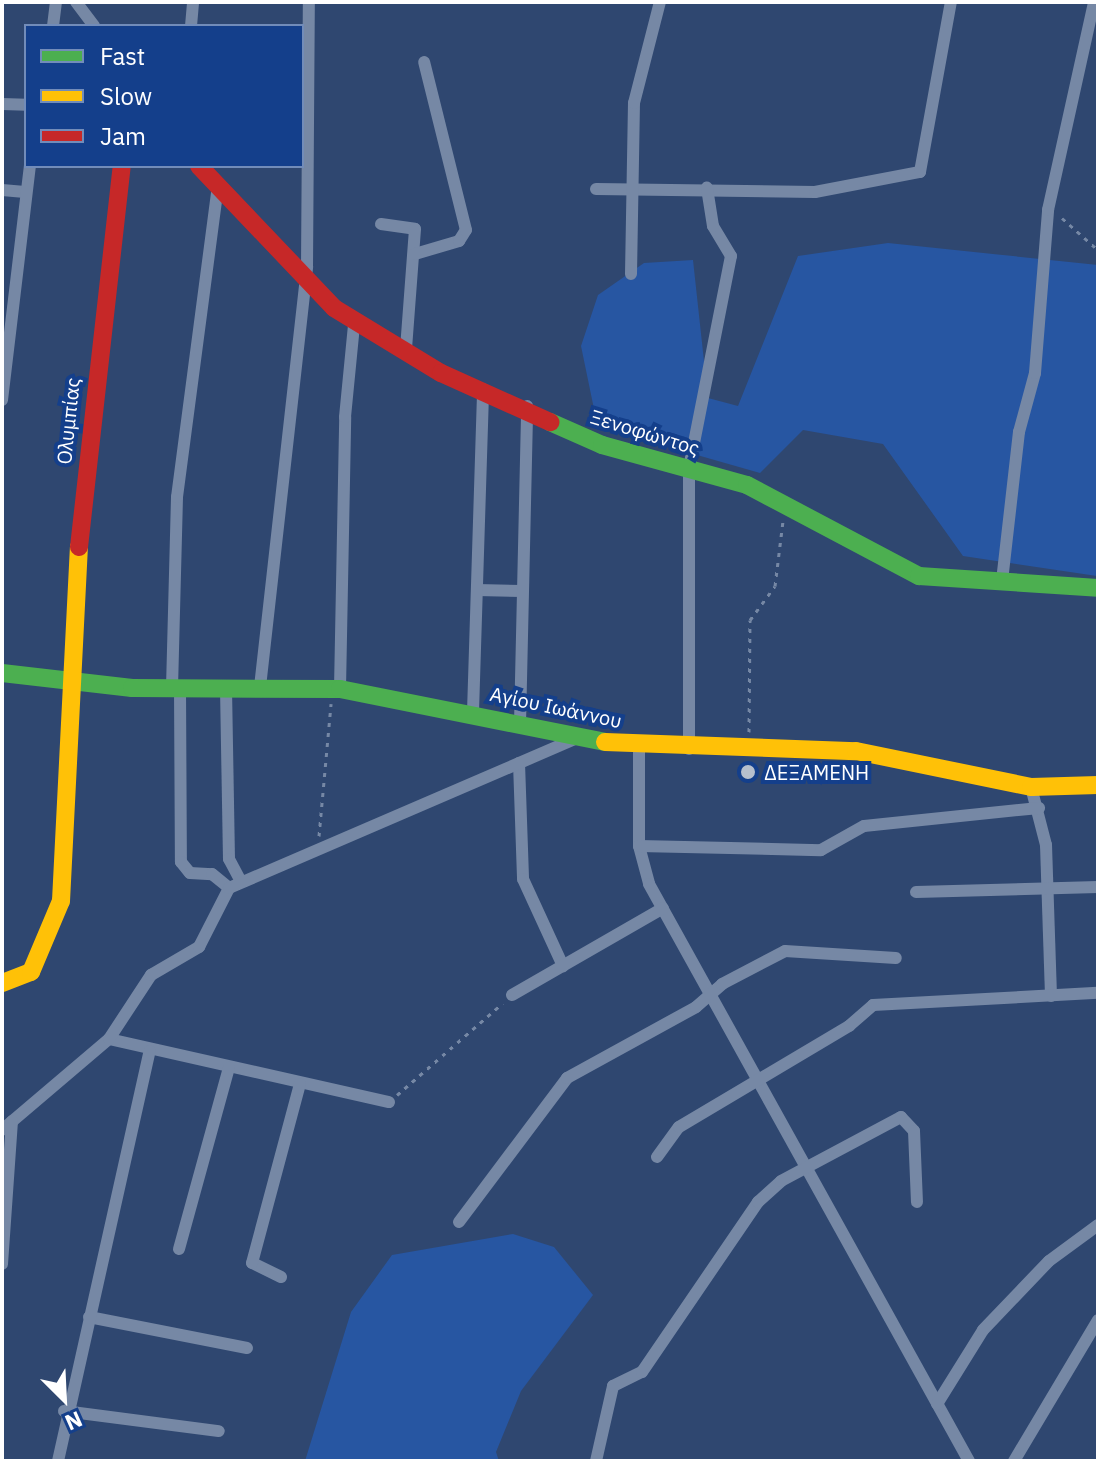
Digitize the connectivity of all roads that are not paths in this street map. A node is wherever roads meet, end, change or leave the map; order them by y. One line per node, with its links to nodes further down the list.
1 (56, 2): 8 (street)
2 (76, 2): 9 (street)
3 (193, 2): 10 (street)
4 (309, 2): 26 (street)
5 (660, 2): 19 (street)
6 (951, 2): 17 (street)
7 (1094, 2): 33 (street)
8 (53, 24)
9 (92, 24)
10 (191, 24)
11 (424, 62): 24 (street)
12 (2, 104): 13 (street)
13 (24, 105)
14 (30, 168): 21 (street)
15 (122, 168): 38 (street, Ολυμπίας)
16 (200, 168): 22 (street, Ξενοφώντος)
17 (707, 187): 19 (street); 32 (street)
18 (596, 189): 19 (street)
19 (632, 189): 25 (street)
20 (2, 190): 21 (street)
21 (25, 192): 30 (street)
22 (217, 192): 26 (street, Ξενοφώντος); 40 (street)
23 (381, 224): 24 (street)
24 (415, 254): 28 (street)
25 (631, 274)
26 (305, 280): 27 (street, Ξενοφώντος); 39 (street)
27 (354, 325): 28 (street, Ξενοφώντος); 42 (street)
28 (406, 350): 29 (street, Ξενοφώντος)
29 (483, 389): 31 (street, Ξενοφώντος); 35 (street)
30 (2, 400)
31 (527, 406): 32 (street, Ξενοφώντος); 36 (street)
32 (689, 468): 33 (street, Ξενοφώντος); 47 (street)
33 (1002, 581): 34 (street, Ξενοφώντος)
34 (1098, 588)
35 (477, 590): 36 (street); 43 (street)
36 (522, 591): 44 (street)
37 (2, 673): 38 (street, Αγίου Ιωάννου)
38 (66, 682): 40 (street, Αγίου Ιωάννου); 60 (street, Ολυμπίας)
39 (260, 687): 41 (street, Αγίου Ιωάννου); 42 (street, Αγίου Ιωάννου)
40 (176, 688): 41 (street, Αγίου Ιωάννου); 53 (street)
41 (226, 688): 53 (street)
42 (336, 689): 43 (street, Αγίου Ιωάννου)
43 (473, 712): 44 (street, Αγίου Ιωάννου)
44 (520, 724): 45 (street, Αγίου Ιωάννου)
45 (577, 738): 46 (street, Αγίου Ιωάννου); 48 (street)
46 (639, 747): 47 (street, Αγίου Ιωάννου); 52 (street)
47 (689, 750): 50 (street, Αγίου Ιωάννου)
48 (519, 763): 53 (street); 59 (street)
49 (1098, 785): 50 (street, Αγίου Ιωάννου)
50 (1031, 787): 51 (street)
51 (1039, 808): 52 (street); 55 (street)
52 (639, 846): 57 (street)
53 (235, 885): 65 (street)
54 (1098, 887): 55 (street)
55 (1049, 890): 56 (street); 64 (street)
56 (916, 892)
57 (663, 908): 59 (street); 63 (street)
58 (896, 958): 63 (street)
59 (563, 966): 62 (street)
60 (2, 983)
61 (1098, 993): 64 (street)
62 (512, 995)
63 (708, 995): 68 (street); 75 (street)
64 (1051, 996): 68 (street)
65 (109, 1039): 66 (street); 71 (street)
66 (150, 1051): 67 (street); 80 (street)
67 (229, 1068): 69 (street); 77 (street)
68 (756, 1083): 72 (street); 73 (street)
69 (300, 1084): 70 (street); 79 (street)
70 (389, 1102)
71 (7, 1126): 78 (street)
72 (657, 1157)
73 (804, 1168): 74 (street); 83 (street); 87 (street)
74 (917, 1202)
75 (459, 1222)
76 (1098, 1225): 83 (street)
77 (179, 1249)
78 (2, 1264)
79 (281, 1277)
80 (89, 1317): 82 (street); 84 (street)
81 (1098, 1320): 89 (street)
82 (247, 1348)
83 (937, 1404): 88 (street)
84 (64, 1411): 85 (street); 86 (street)
85 (219, 1431)
86 (58, 1461)
87 (596, 1461)
88 (969, 1461)
89 (1014, 1461)

